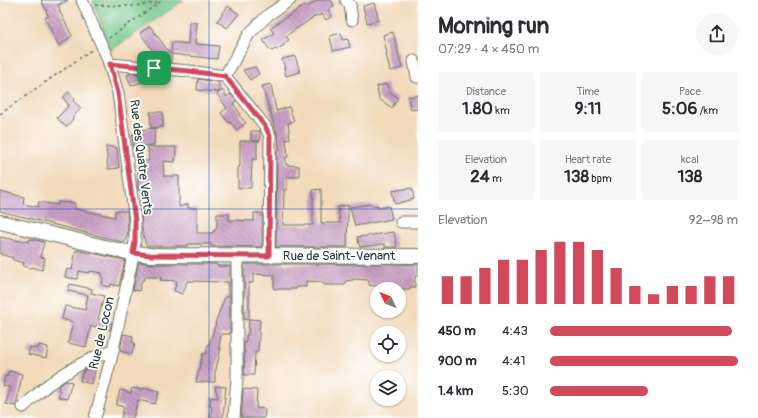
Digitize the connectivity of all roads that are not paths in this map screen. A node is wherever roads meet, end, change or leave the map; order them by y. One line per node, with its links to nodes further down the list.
1 (290, 0): 7 (street)
2 (346, 0): 4 (street)
3 (84, 3): 5 (street, Rue des Quatre Vents, bridge)
4 (352, 20)
5 (109, 60): 7 (street); 12 (street, Rue des Quatre Vents)
6 (414, 61): 8 (street)
7 (225, 76): 14 (street)
8 (418, 77)
9 (0, 222): 12 (main road, Rue de Saint-Venant)
10 (401, 222): 11 (street)
11 (418, 222)
12 (133, 253): 13 (main road, Rue de Saint-Venant); 16 (street, Rue de Locon)
13 (237, 255): 14 (main road, Rue de Saint-Venant); 19 (street)
14 (269, 256): 15 (main road, Rue de Saint-Venant)
15 (418, 256)
16 (113, 350): 17 (street); 18 (street, Rue de Locon)
17 (23, 407)
18 (95, 418)
19 (234, 418)

